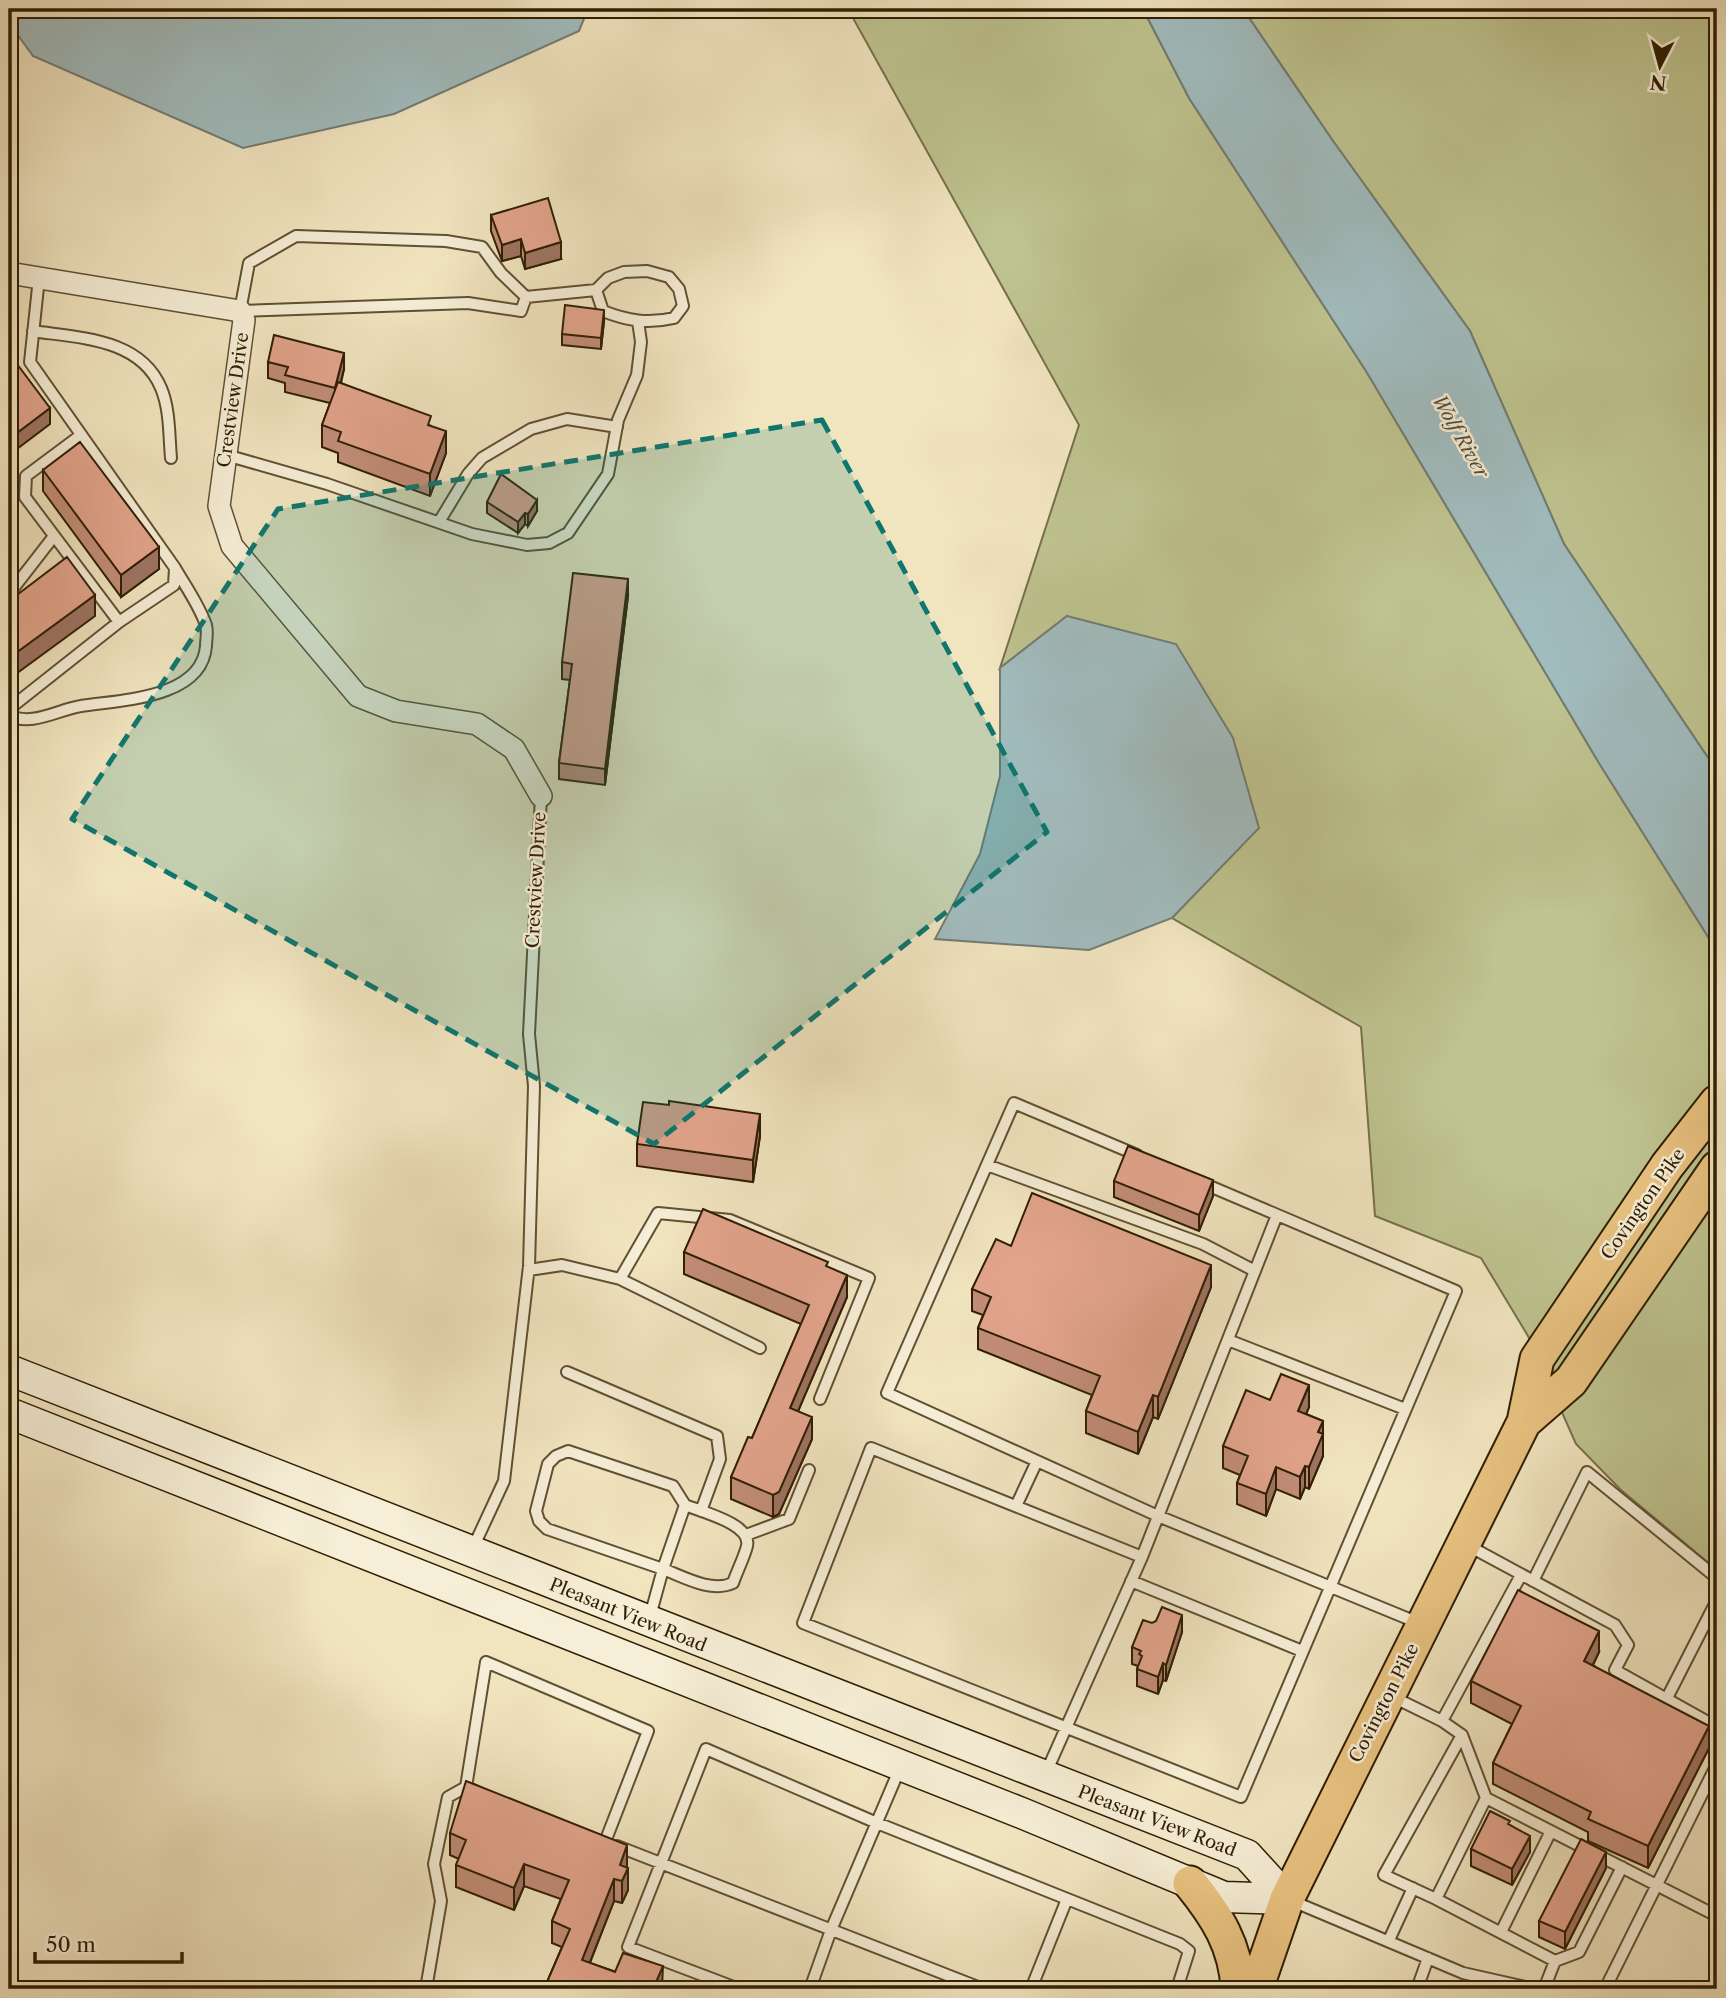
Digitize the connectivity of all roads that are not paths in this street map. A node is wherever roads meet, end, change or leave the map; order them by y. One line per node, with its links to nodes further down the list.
1 (9, 273): 2 (street, Crestview Drive)
2 (39, 278): 5 (street, Crestview Drive); 7 (lane)
3 (596, 290): 4 (lane); 6 (lane); 6 (lane)
4 (526, 297): 5 (lane); 5 (lane)
5 (240, 311): 10 (street, Crestview Drive)
6 (638, 321): 8 (lane)
7 (33, 331): 9 (lane); 11 (lane)
8 (617, 427): 12 (lane); 12 (lane)
9 (81, 435): 13 (lane); 14 (lane)
10 (226, 455): 12 (lane); 19 (street, Crestview Drive)
11 (171, 458)
12 (439, 522)
13 (54, 536): 15 (lane); 16 (lane)
14 (175, 568): 16 (lane); 18 (lane)
15 (9, 594)
16 (119, 622): 17 (lane)
17 (9, 709)
18 (9, 715)
19 (541, 796): 26 (lane, Crestview Drive)
20 (1717, 1102): 36 (main road, Covington Pike)
21 (1153, 1162): 22 (lane)
22 (987, 1165): 27 (lane); 37 (lane)
23 (1717, 1168): 36 (main road, Covington Pike)
24 (1191, 1178): 25 (lane)
25 (1277, 1215): 27 (lane); 34 (lane)
26 (529, 1270): 28 (lane); 47 (lane, Crestview Drive)
27 (1255, 1271): 29 (lane)
28 (620, 1279): 30 (lane); 33 (lane)
29 (1228, 1340): 34 (lane); 44 (lane)
30 (760, 1348)
31 (9, 1370): 39 (main road, Pleasant View Road)
32 (567, 1372): 42 (lane)
33 (820, 1399)
34 (1405, 1409): 54 (lane)
35 (9, 1413): 43 (main road)
36 (1524, 1422): 46 (main road, Covington Pike)
37 (1037, 1461): 40 (lane); 44 (lane)
38 (809, 1470): 45 (lane)
39 (281, 1477): 43 (main road); 47 (main road, Pleasant View Road)
40 (1017, 1504): 48 (lane); 62 (lane)
41 (685, 1505): 42 (lane); 49 (lane); 49 (lane)
42 (701, 1511): 45 (lane)
43 (263, 1514): 66 (main road)
44 (1158, 1516): 48 (lane); 54 (lane)
45 (746, 1535): 49 (lane)
46 (1464, 1543): 50 (lane); 57 (main road, Covington Pike)
47 (471, 1553): 56 (main road, Pleasant View Road)
48 (1142, 1557): 52 (lane)
49 (663, 1569): 56 (lane)
50 (1521, 1575): 53 (lane); 61 (lane)
51 (1717, 1578): 53 (lane)
52 (1131, 1581): 58 (lane); 62 (lane)
53 (1534, 1581): 60 (lane)
54 (1330, 1585): 57 (lane); 58 (lane)
55 (1717, 1600): 60 (lane)
56 (649, 1623): 67 (main road, Pleasant View Road)
57 (1423, 1625): 59 (main road, Covington Pike)
58 (1302, 1651): 62 (lane)
59 (1389, 1695): 61 (lane); 82 (main road, Covington Pike)
60 (1667, 1698): 63 (lane)
61 (1442, 1721): 64 (lane)
62 (1066, 1727): 67 (lane)
63 (1717, 1727)
64 (1462, 1735): 70 (lane); 80 (lane)
65 (1717, 1764): 79 (lane)
66 (902, 1766): 71 (main road); 72 (lane)
67 (1044, 1777): 71 (main road); 82 (main road, Pleasant View Road)
68 (466, 1787): 69 (lane); 75 (lane); 90 (lane)
69 (491, 1797)
70 (1486, 1798): 73 (lane); 83 (lane)
71 (1024, 1814): 78 (main road)
72 (877, 1823): 76 (lane); 81 (lane); 85 (lane)
73 (1551, 1831): 77 (lane); 86 (lane)
74 (592, 1837): 75 (lane)
75 (605, 1842): 76 (lane)
76 (660, 1863): 85 (lane); 91 (lane)
77 (1622, 1867): 79 (lane); 89 (lane)
78 (1190, 1883): 82 (main road); 96 (main road)
79 (1657, 1885): 84 (lane); 101 (lane)
80 (1413, 1888): 83 (lane); 87 (lane)
81 (1067, 1899): 94 (lane); 95 (lane)
82 (1287, 1899): 87 (lane); 97 (main road, Covington Pike)
83 (1436, 1899): 86 (lane)
84 (1717, 1916)
85 (831, 1930): 92 (lane); 93 (lane)
86 (1502, 1932): 89 (lane)
87 (1389, 1940): 88 (lane)
88 (1429, 1958): 98 (lane); 99 (lane)
89 (1555, 1961): 100 (lane)
90 (426, 1989)
91 (739, 1989)
92 (810, 1989)
93 (983, 1989)
94 (1031, 1989)
95 (1177, 1989)
96 (1238, 1989)
97 (1256, 1989)
98 (1417, 1989)
99 (1534, 1989)
100 (1544, 1989)
101 (1605, 1989)

